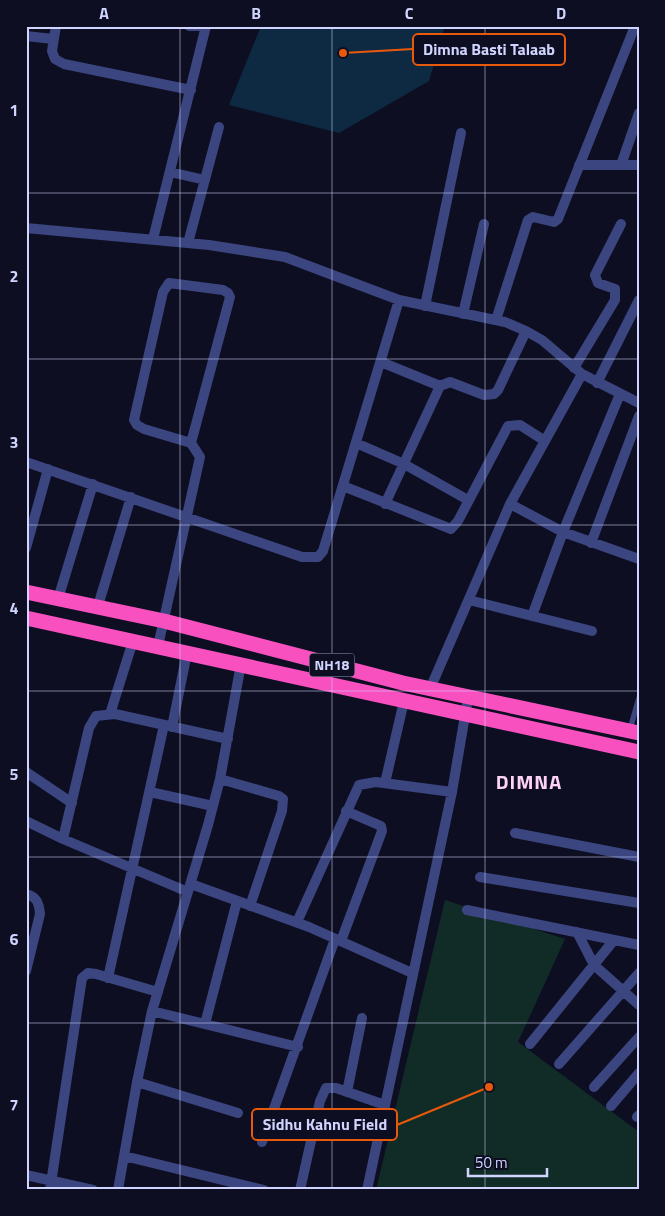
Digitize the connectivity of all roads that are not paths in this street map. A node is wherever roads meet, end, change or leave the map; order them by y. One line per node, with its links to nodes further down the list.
1 (56, 26): 6 (street)
2 (189, 26): 3 (street)
3 (205, 26): 7 (street)
4 (635, 26): 11 (street)
5 (26, 36): 6 (street)
6 (53, 39): 7 (street)
7 (191, 90): 14 (street)
8 (639, 113): 12 (street)
9 (219, 127): 15 (street)
10 (461, 133): 23 (street)
11 (579, 164): 12 (street); 25 (street)
12 (621, 165): 13 (street)
13 (639, 165)
14 (170, 172): 15 (street); 19 (street)
15 (205, 180): 20 (street)
16 (484, 224): 24 (street)
17 (621, 224): 28 (street)
18 (26, 228): 19 (street)
19 (153, 240): 20 (street)
20 (188, 243): 21 (street)
21 (399, 300): 23 (street); 27 (street)
22 (639, 300): 29 (street)
23 (425, 306): 24 (street)
24 (463, 314): 25 (street)
25 (496, 320): 26 (street)
26 (526, 331): 28 (street); 30 (street)
27 (381, 362): 30 (street); 36 (street)
28 (578, 371): 29 (street); 34 (street)
29 (596, 383): 31 (street)
30 (440, 386): 38 (street)
31 (620, 394): 32 (street); 47 (street)
32 (639, 403)
33 (639, 416): 48 (street)
34 (545, 441): 43 (street); 45 (street)
35 (191, 442): 35 (street); 46 (street)
36 (356, 443): 38 (street); 41 (street)
37 (26, 462): 39 (street)
38 (404, 464): 43 (street); 44 (street)
39 (48, 469): 40 (street); 49 (street)
40 (93, 484): 42 (street); 52 (street)
41 (342, 486): 44 (street); 46 (street)
42 (131, 497): 46 (street); 54 (street)
43 (468, 500): 44 (street)
44 (386, 504)
45 (510, 504): 47 (street); 53 (street)
46 (187, 519): 57 (street)
47 (563, 532): 48 (street); 55 (street)
48 (591, 543): 50 (street)
49 (26, 548)
50 (639, 559)
51 (26, 592): 52 (highway, NH18)
52 (58, 599): 54 (highway, NH18)
53 (469, 600): 55 (street); 63 (street)
54 (97, 609): 57 (highway, NH18)
55 (532, 616): 58 (street)
56 (26, 618): 59 (highway, NH18)
57 (164, 621): 60 (street); 63 (highway, NH18)
58 (592, 632)
59 (133, 641): 60 (highway, NH18); 68 (street)
60 (158, 646): 61 (highway, NH18)
61 (187, 652): 62 (highway, NH18); 69 (street)
62 (241, 664): 66 (highway, NH18); 71 (street)
63 (430, 689): 64 (highway, NH18)
64 (468, 698): 67 (street); 70 (highway, NH18)
65 (639, 698): 70 (lane)
66 (404, 701): 67 (highway, NH18); 75 (street)
67 (465, 713): 72 (highway, NH18); 77 (street)
68 (110, 714): 69 (street); 78 (street)
69 (168, 726): 71 (street); 76 (street)
70 (634, 732)
71 (228, 739): 74 (street)
72 (639, 752)
73 (26, 772): 78 (street)
74 (220, 779): 79 (street); 91 (street)
75 (385, 784): 77 (street); 80 (street)
76 (150, 792): 79 (street); 85 (street)
77 (452, 792): 101 (street)
78 (72, 803): 83 (street)
79 (213, 806): 87 (street)
80 (346, 811): 93 (street); 95 (street)
81 (26, 821): 83 (street)
82 (515, 833): 84 (street)
83 (63, 839): 85 (street)
84 (639, 857)
85 (133, 870): 87 (street); 103 (street)
86 (480, 877): 90 (street)
87 (189, 888): 89 (street); 104 (street)
88 (26, 894): 98 (street)
89 (237, 901): 91 (street); 109 (street)
90 (639, 903)
91 (250, 906): 93 (street)
92 (467, 910): 94 (street)
93 (297, 922): 95 (street)
94 (578, 932): 96 (street); 99 (street)
95 (338, 940): 101 (street); 112 (street)
96 (614, 940): 97 (street); 99 (street)
97 (639, 944)
98 (28, 954): 100 (street)
99 (594, 965): 105 (street); 111 (street)
100 (26, 971)
101 (412, 973): 118 (street)
102 (639, 973): 105 (street)
103 (108, 978): 104 (street); 124 (street)
104 (158, 992): 107 (street)
105 (622, 992): 106 (street); 113 (street)
106 (639, 1005)
107 (152, 1011): 109 (street); 115 (street)
108 (362, 1018): 117 (street)
109 (205, 1024): 112 (street)
110 (639, 1037): 116 (street)
111 (530, 1044)
112 (298, 1048): 121 (street)
113 (559, 1064)
114 (639, 1074): 119 (street)
115 (137, 1082): 120 (street); 122 (street)
116 (594, 1087)
117 (347, 1092): 118 (street); 128 (street)
118 (385, 1105): 129 (street)
119 (611, 1106)
120 (238, 1113)
121 (262, 1142)
122 (124, 1156): 126 (street); 127 (street)
123 (26, 1175): 124 (street)
124 (51, 1185): 125 (street)
125 (93, 1190)
126 (118, 1190)
127 (264, 1190)
128 (300, 1190)
129 (367, 1190)

